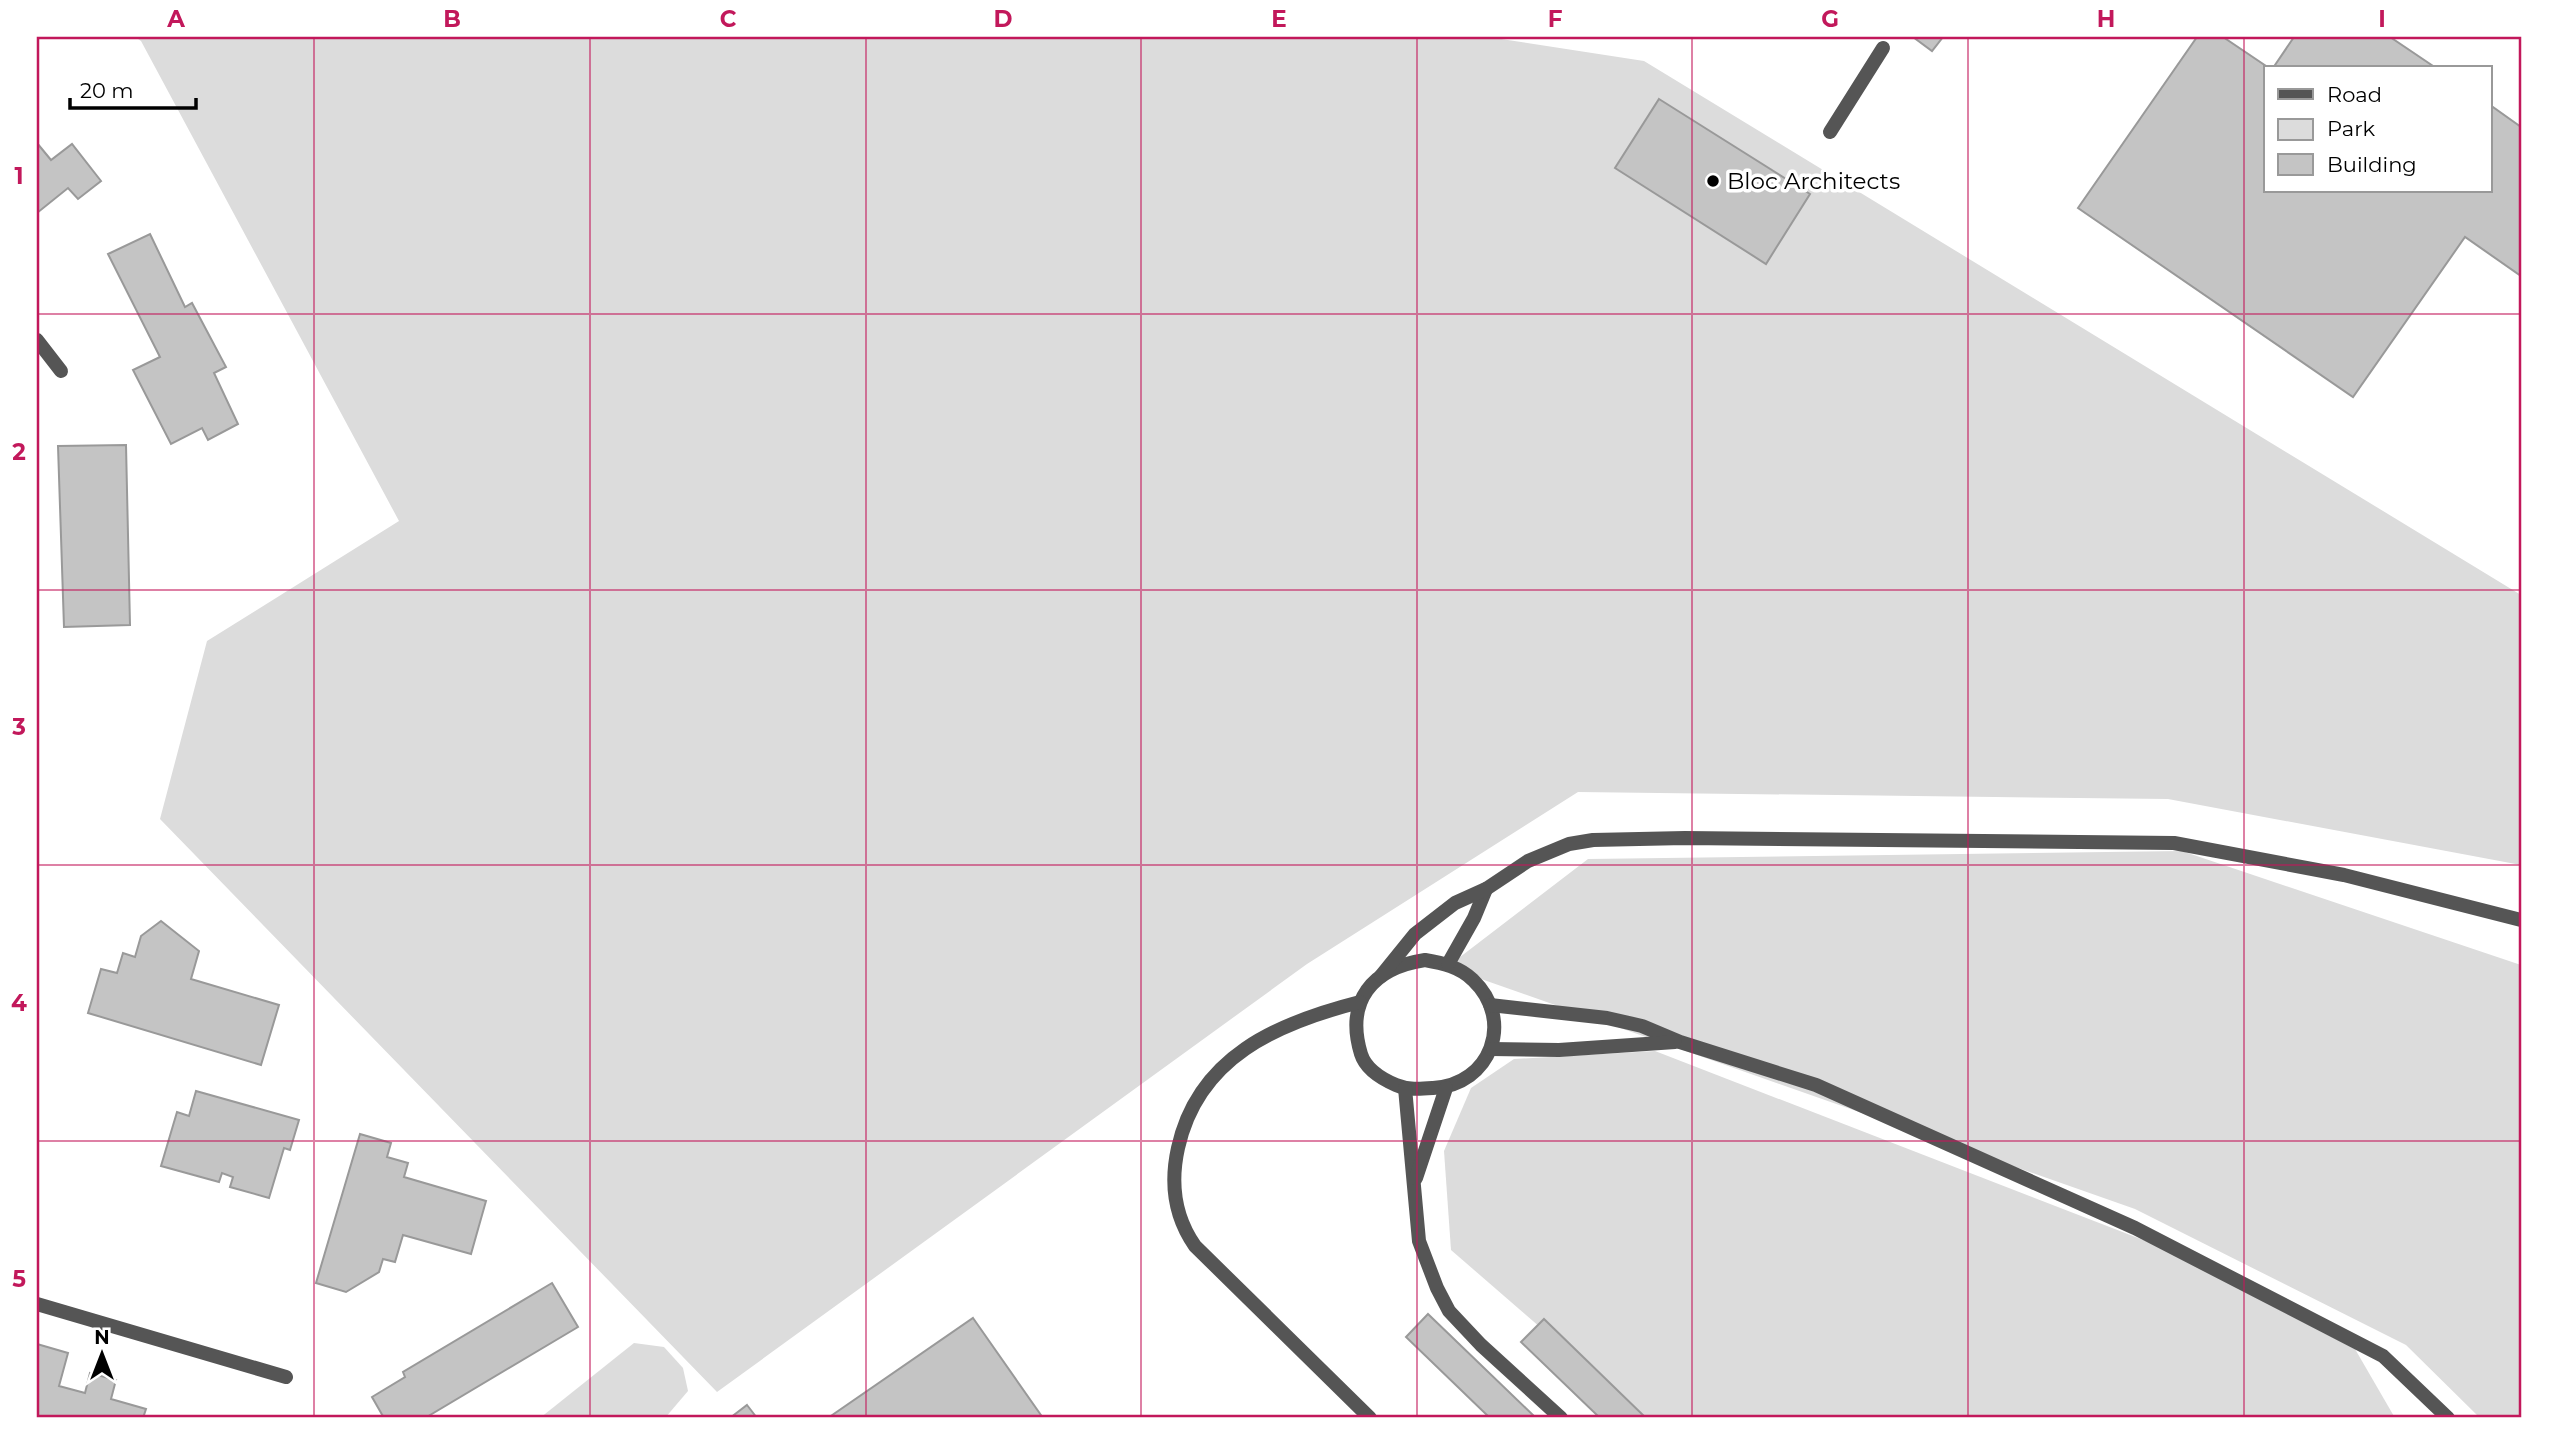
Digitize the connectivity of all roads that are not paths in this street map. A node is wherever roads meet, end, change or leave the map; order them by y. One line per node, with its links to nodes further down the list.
1 (1883, 48): 2 (street)
2 (1830, 132)
3 (37, 340): 4 (street)
4 (61, 371)
5 (1486, 889): 6 (street); 7 (street); 8 (street)
6 (2521, 920)
7 (1448, 964): 8 (street); 10 (street)
8 (1381, 976): 9 (street)
9 (1360, 1002): 13 (street); 18 (street)
10 (1490, 1005): 11 (street); 12 (street)
11 (1680, 1042): 12 (street); 20 (street)
12 (1491, 1049): 14 (street)
13 (1405, 1088): 14 (street); 15 (street)
14 (1446, 1088): 15 (street)
15 (1414, 1183): 19 (street)
16 (37, 1304): 17 (street)
17 (286, 1377)
18 (1370, 1418)
19 (1561, 1418)
20 (2448, 1418)

